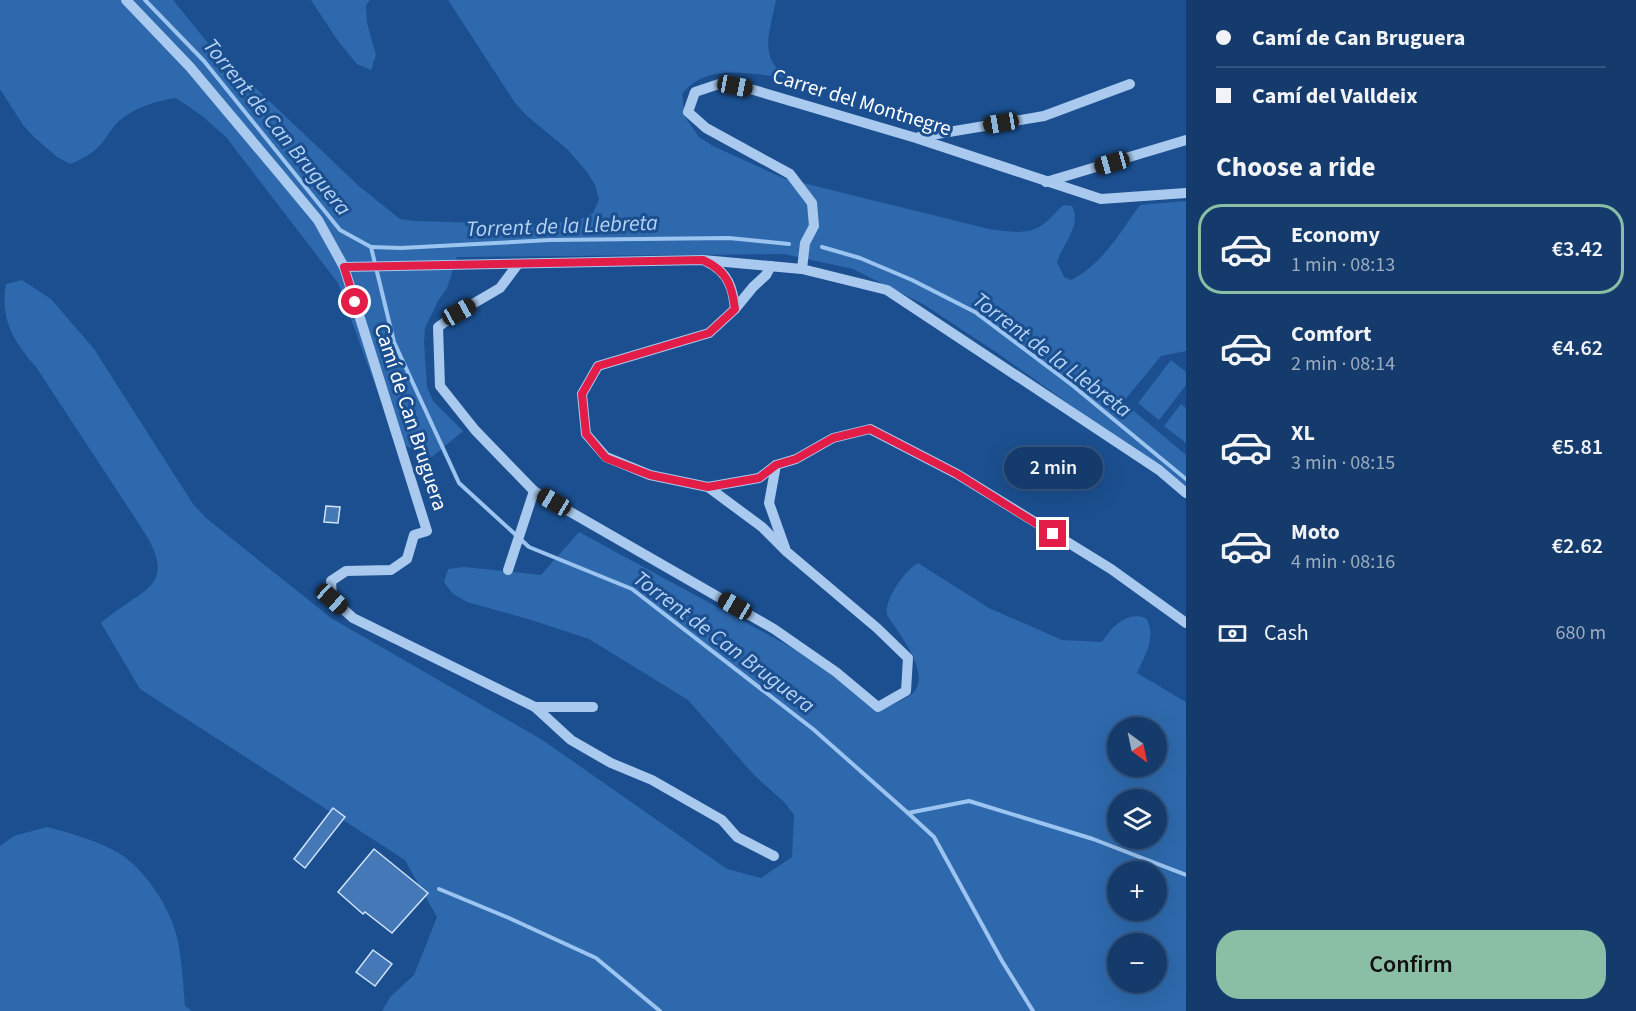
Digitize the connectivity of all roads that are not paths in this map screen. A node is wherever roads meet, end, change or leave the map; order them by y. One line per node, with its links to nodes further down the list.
1 (126, 0): 10 (street)
2 (1130, 84): 3 (street)
3 (916, 138): 5 (street, Carrer del Montnegre); 11 (street, Carrer del Montnegre)
4 (1186, 140): 5 (street)
5 (1046, 182): 6 (street, Carrer del Montnegre)
6 (1186, 193)
7 (703, 260): 8 (street); 9 (street); 12 (street)
8 (518, 264): 10 (street); 15 (street)
9 (771, 266): 11 (street); 12 (street)
10 (344, 267): 20 (street, Camí de Can Bruguera)
11 (802, 269): 16 (street)
12 (735, 309): 14 (street)
13 (776, 465): 14 (street); 17 (street); 19 (street)
14 (708, 487): 17 (street)
15 (534, 491): 17 (street); 18 (street)
16 (1186, 496)
17 (787, 552)
18 (508, 570)
19 (1186, 623)
20 (535, 707): 21 (street); 22 (street)
21 (593, 707)
22 (774, 856)

